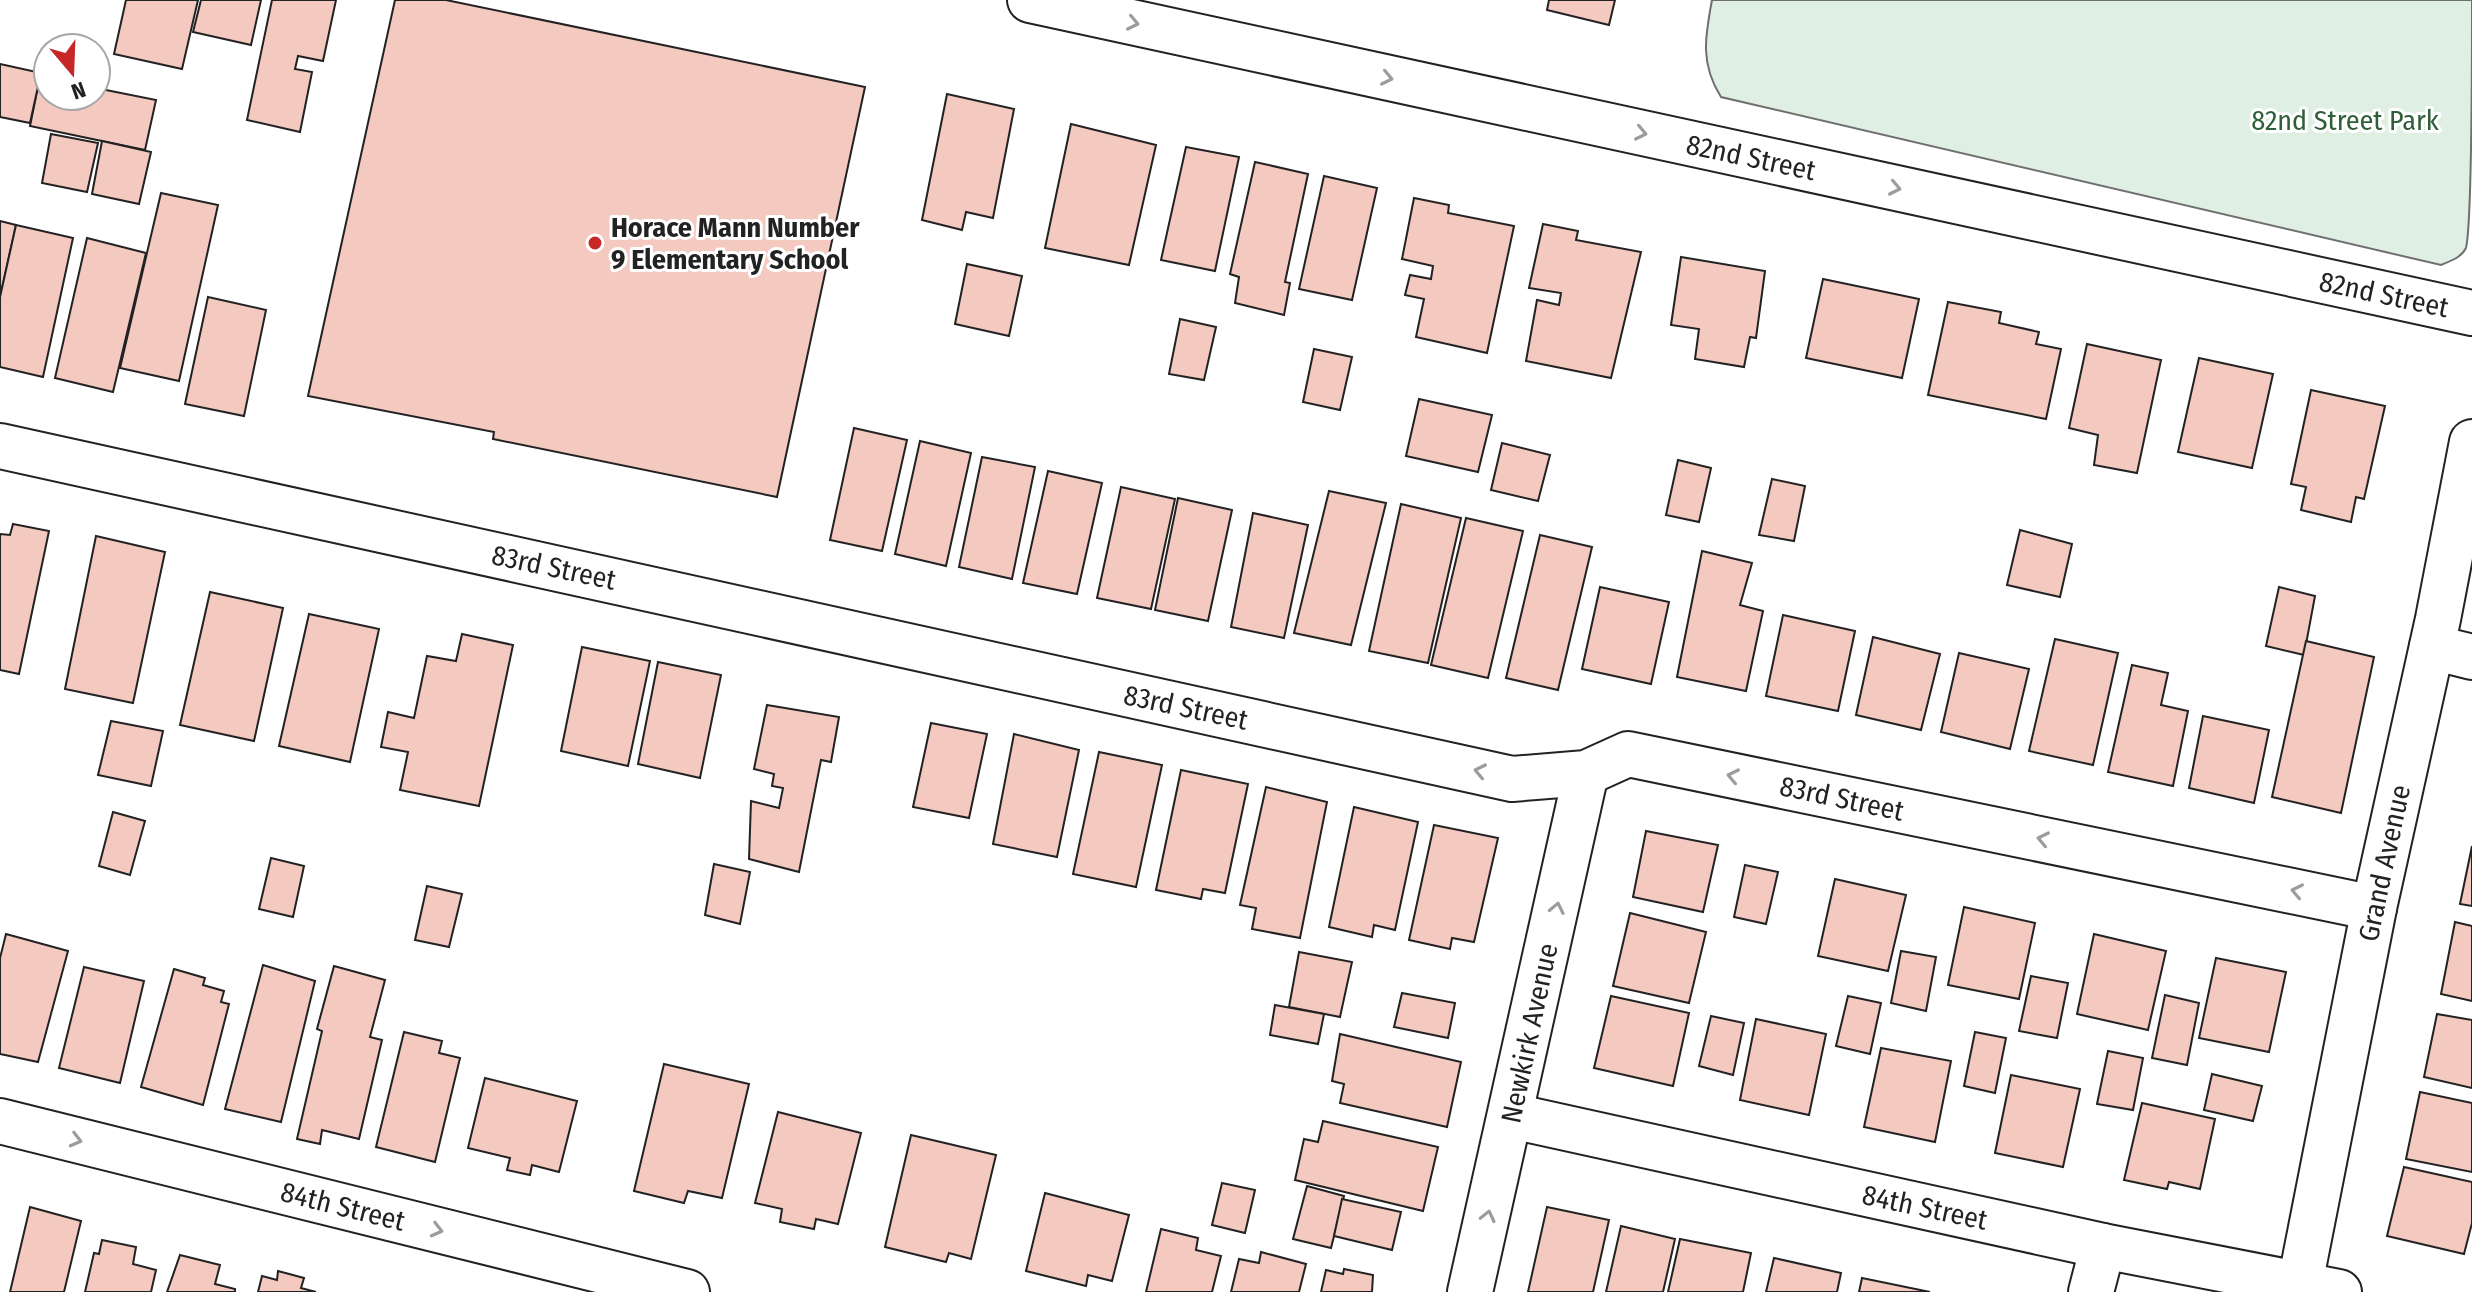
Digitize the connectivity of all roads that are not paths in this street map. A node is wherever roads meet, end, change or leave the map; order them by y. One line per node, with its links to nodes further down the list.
1 (1030, 0): 2 (street, 82nd Street, one-way to 2)
2 (2472, 313)
3 (2472, 442): 5 (street, Grand Avenue)
4 (0, 446): 6 (street, 83rd Street, one-way to 4)
5 (2452, 652): 7 (street, Grand Avenue)
6 (1586, 773): 7 (street, 83rd Street, one-way to 6); 8 (street, Newkirk Avenue, one-way to 6)
7 (2374, 908): 11 (street, Grand Avenue)
8 (1512, 1116): 10 (street, 84th Street); 13 (street, Newkirk Avenue, one-way to 8)
9 (0, 1121): 12 (street, 84th Street, one-way to 12)
10 (2103, 1246): 11 (street, 84th Street); 14 (street)
11 (2319, 1288)
12 (687, 1292)
13 (1470, 1292)
14 (2091, 1292)

